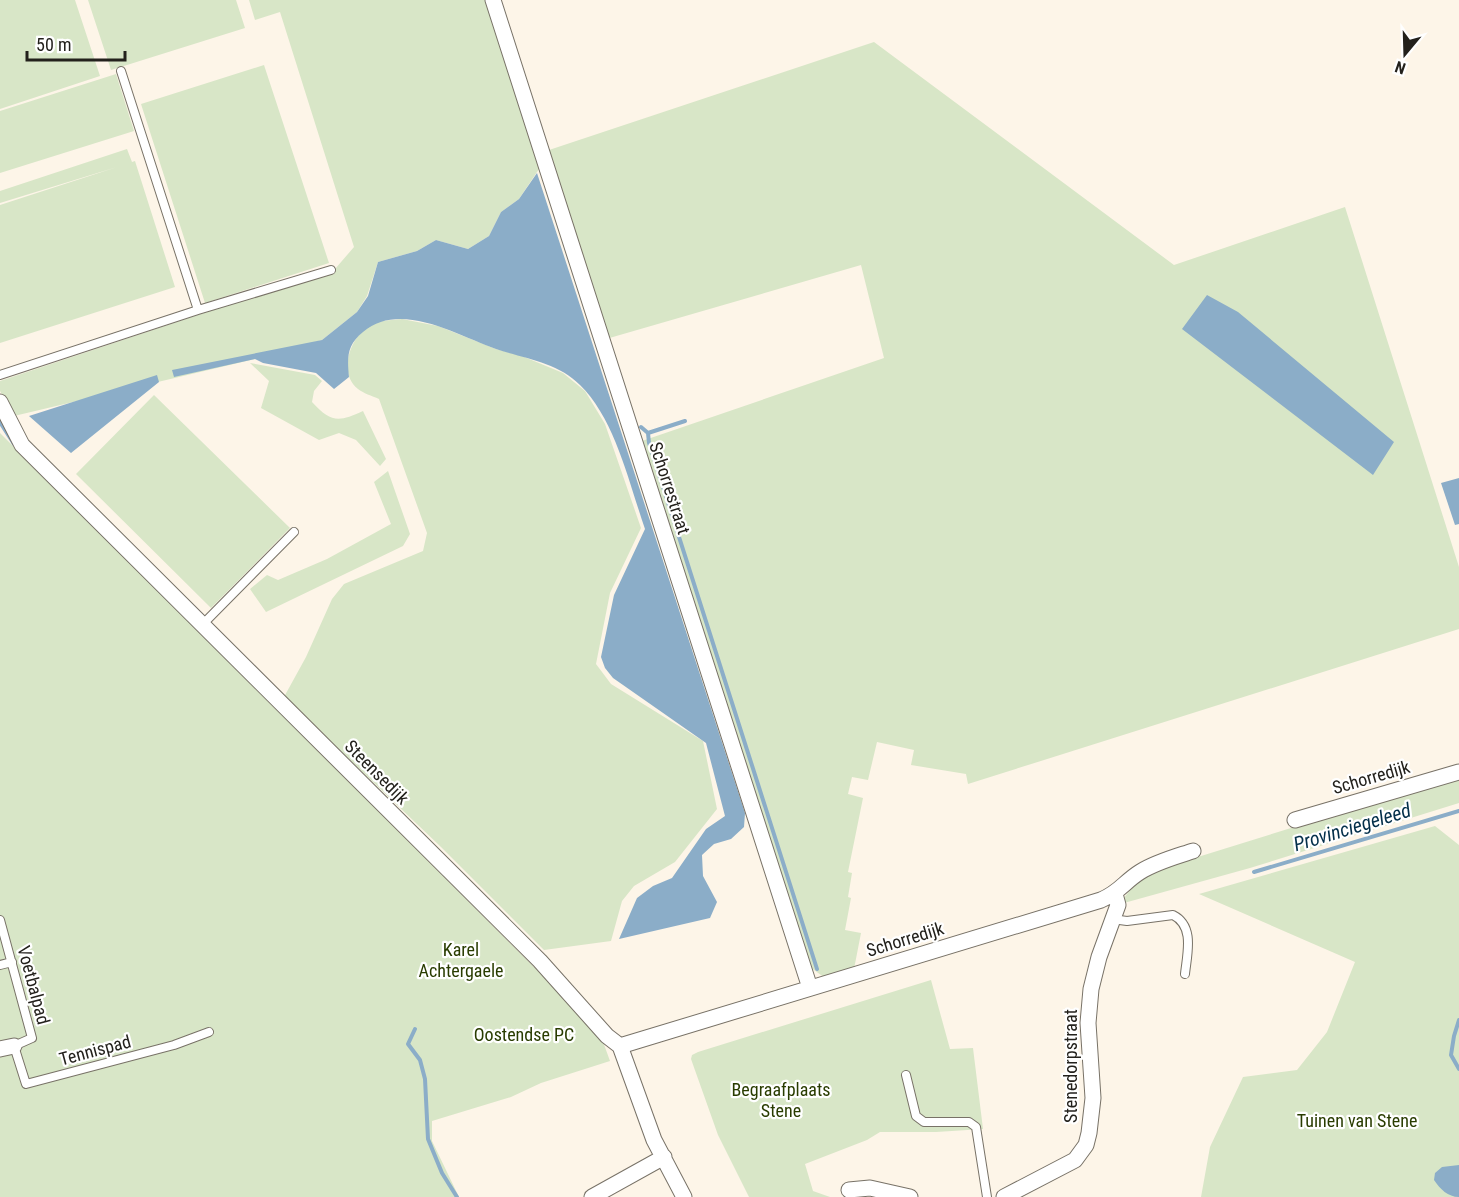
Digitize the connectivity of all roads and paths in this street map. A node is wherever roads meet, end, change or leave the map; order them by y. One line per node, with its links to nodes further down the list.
1 (493, 0): 18 (street, Schorrestraat)
2 (121, 71): 4 (lane)
3 (331, 270): 4 (lane)
4 (198, 310): 5 (lane)
5 (0, 375)
6 (0, 402): 8 (street, Steensedijk)
7 (294, 532): 8 (lane)
8 (202, 625): 20 (street, Steensedijk)
9 (1459, 772): 10 (street, Schorredijk)
10 (1295, 820)
11 (1193, 851): 12 (street, Schorredijk)
12 (1115, 894): 13 (street, Stenedorpstraat); 18 (street, Schorredijk)
13 (1112, 919): 17 (lane); 29 (street, Stenedorpstraat)
14 (0, 920): 15 (lane, Voetbalpad)
15 (12, 962): 16 (lane); 21 (lane, Voetbalpad)
16 (0, 965)
17 (1185, 974)
18 (810, 988): 20 (street, Schorredijk)
19 (209, 1032): 21 (lane, Tennispad)
20 (620, 1046): 23 (street, Steensedijk)
21 (7, 1047)
22 (906, 1075): 28 (lane)
23 (664, 1157): 25 (street); 26 (street, Steensedijk)
24 (849, 1190): 27 (street)
25 (592, 1197)
26 (684, 1197)
27 (910, 1197)
28 (987, 1197)
29 (1004, 1197)

